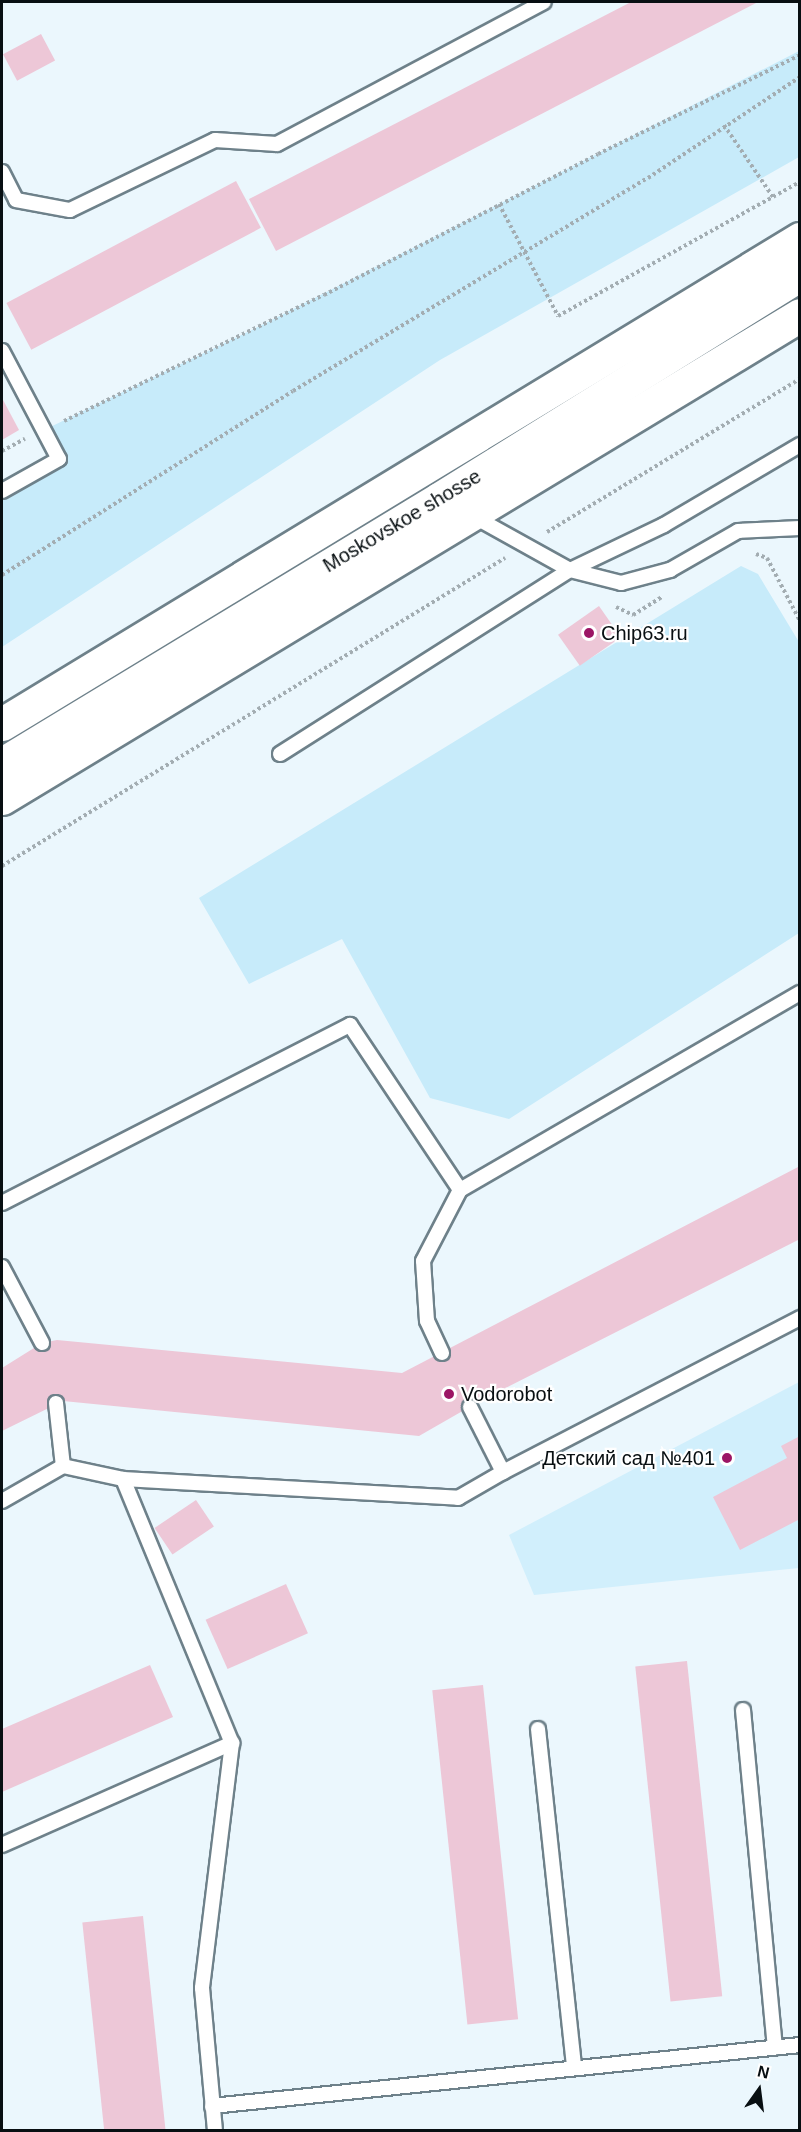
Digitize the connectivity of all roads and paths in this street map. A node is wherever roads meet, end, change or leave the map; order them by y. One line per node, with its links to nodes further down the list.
1 (544, 2): 5 (lane)
2 (800, 55): 8 (path)
3 (800, 77): 4 (path)
4 (724, 125): 7 (path); 10 (path)
5 (2, 172)
6 (800, 182): 7 (path)
7 (773, 197): 10 (path)
8 (499, 204): 10 (path); 15 (path)
9 (800, 239): 25 (main road, Moskovskoe shosse)
10 (525, 254): 24 (path)
11 (800, 274): 19 (main road, Moskovskoe shosse)
12 (800, 315): 20 (main road, Moskovskoe shosse)
13 (2, 351): 15 (lane)
14 (800, 379): 22 (path)
15 (44, 430): 17 (path); 18 (lane)
16 (800, 445): 23 (lane)
17 (2, 451)
18 (2, 491)
19 (439, 499): 20 (lane); 27 (main road, Moskovskoe shosse)
20 (468, 513): 22 (lane); 28 (main road, Moskovskoe shosse)
21 (800, 528): 23 (lane)
22 (527, 544): 23 (lane); 29 (path)
23 (570, 570): 26 (lane)
24 (2, 575)
25 (2, 724)
26 (280, 753)
27 (2, 764)
28 (2, 798)
29 (2, 866)
30 (800, 993): 31 (lane)
31 (460, 1190): 32 (lane); 36 (lane)
32 (2, 1203)
33 (2, 1267): 35 (lane)
34 (800, 1318): 40 (lane)
35 (42, 1343)
36 (442, 1353)
37 (56, 1403): 39 (lane)
38 (470, 1407): 40 (lane)
39 (63, 1466): 41 (lane); 42 (lane)
40 (502, 1472): 41 (lane)
41 (123, 1479): 45 (lane)
42 (2, 1501)
43 (743, 1710): 48 (lane)
44 (538, 1729): 49 (lane)
45 (232, 1743): 46 (lane); 50 (lane)
46 (2, 1845)
47 (800, 2045): 48 (lane)
48 (775, 2047): 49 (lane)
49 (574, 2068): 50 (lane)
50 (212, 2106): 51 (lane)
51 (215, 2130)

